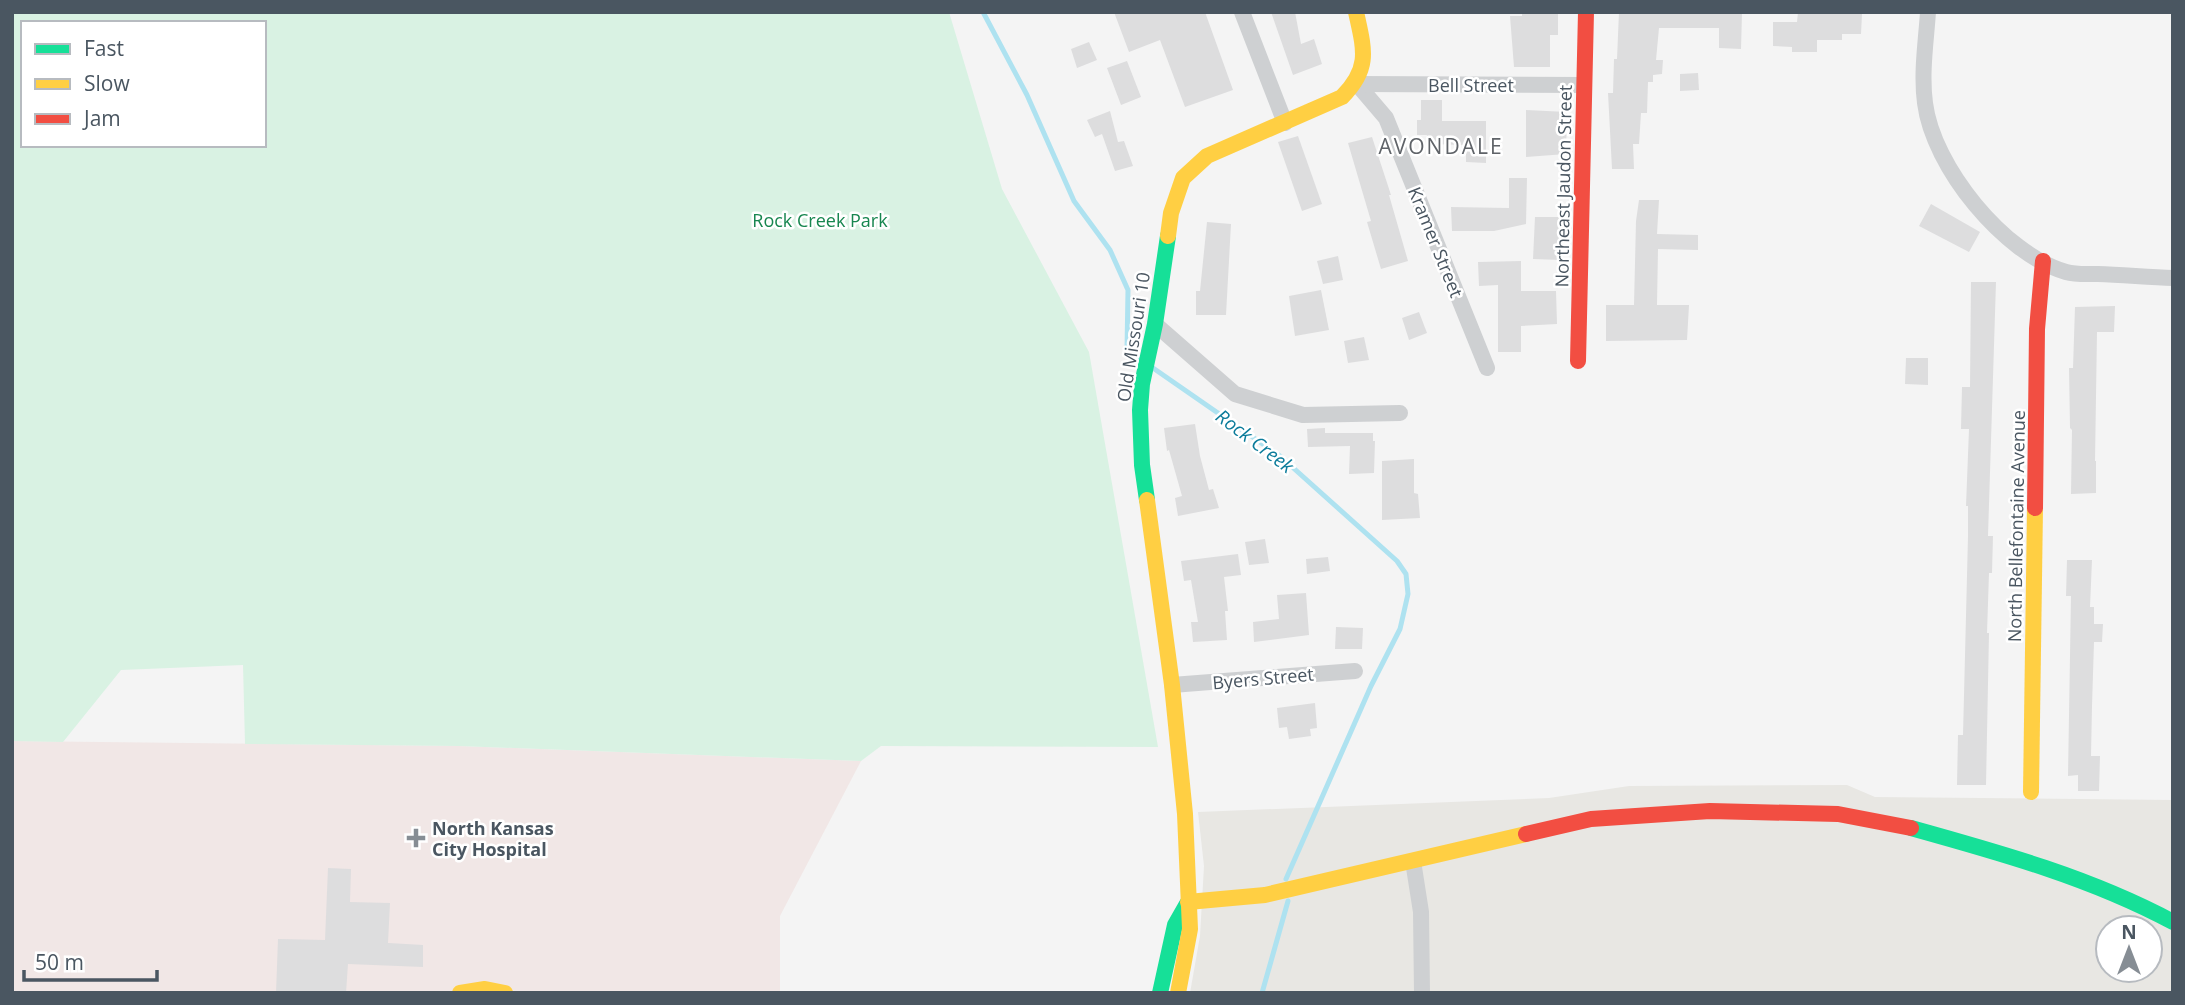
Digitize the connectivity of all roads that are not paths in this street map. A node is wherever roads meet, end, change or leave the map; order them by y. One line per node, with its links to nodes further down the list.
1 (1242, 12): 7 (street)
2 (1356, 12): 5 (street)
3 (1586, 12): 6 (street, Northeast Jaudon Street)
4 (1928, 12): 8 (street)
5 (1357, 83): 6 (street, Bell Street); 7 (street, Old Missouri 10); 12 (street, Kramer Street)
6 (1584, 85): 11 (street, Northeast Jaudon Street)
7 (1285, 123): 10 (street, Old Missouri 10)
8 (2043, 261): 9 (street); 16 (street, North Bellefontaine Avenue)
9 (2173, 278)
10 (1155, 324): 13 (street); 15 (street, Old Missouri 10)
11 (1578, 361)
12 (1487, 368)
13 (1400, 413)
14 (1355, 671): 15 (street, Byers Street)
15 (1172, 685): 18 (street, Old Missouri 10)
16 (2031, 792)
17 (1413, 861): 18 (street); 19 (street); 24 (street)
18 (1188, 902): 22 (street); 23 (street, Old Missouri 10)
19 (2173, 922)
20 (460, 993): 21 (street)
21 (505, 993)
22 (1160, 993)
23 (1178, 993)
24 (1422, 993)

